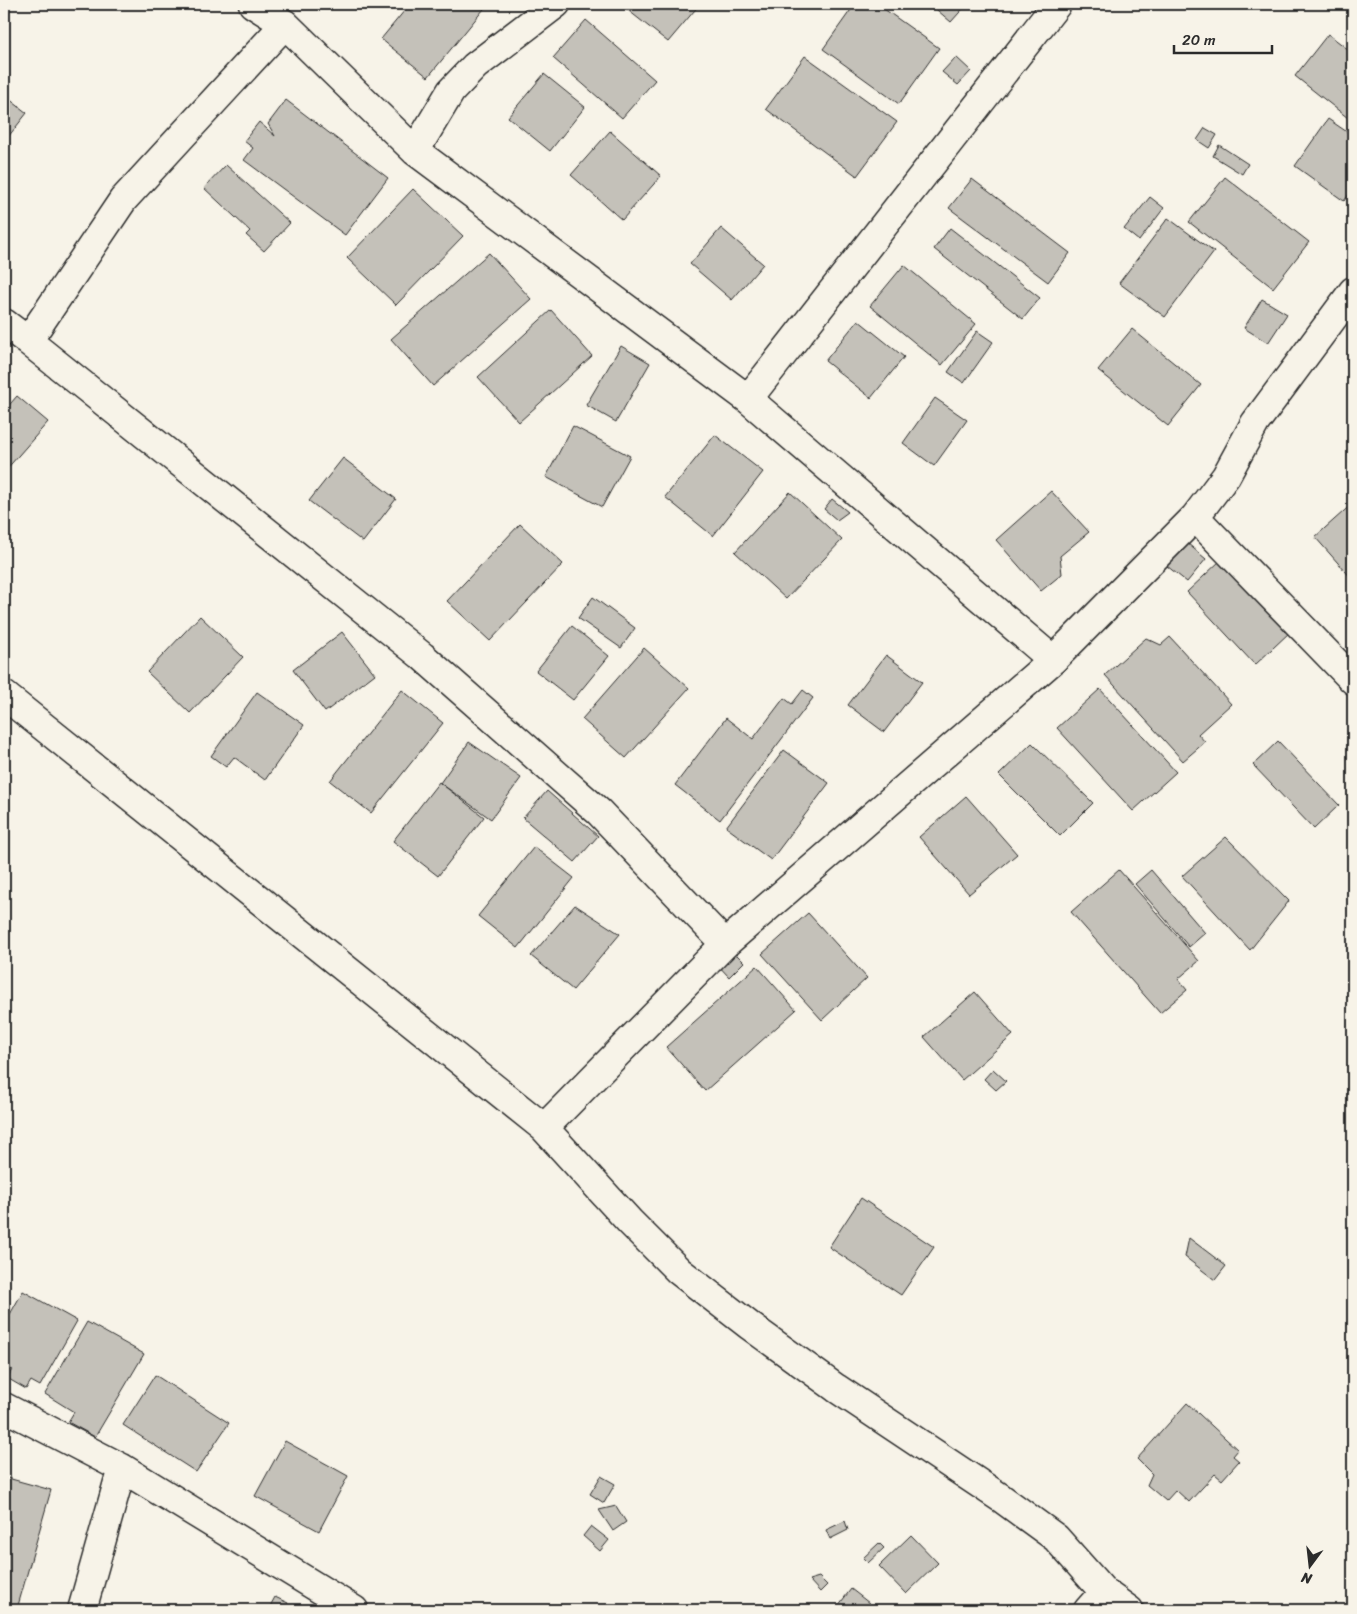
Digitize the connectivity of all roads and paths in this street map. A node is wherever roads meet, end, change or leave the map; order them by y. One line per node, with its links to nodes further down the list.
1 (253, 4): 4 (street)
2 (556, 4): 5 (street)
3 (1057, 4): 9 (street)
4 (285, 24): 5 (street); 8 (street)
5 (415, 150): 9 (street)
6 (1353, 291): 10 (street)
7 (4, 323): 8 (street)
8 (28, 341): 14 (street)
9 (748, 399): 11 (street)
10 (1195, 517): 11 (street); 12 (street)
11 (1054, 660): 14 (street)
12 (1353, 680)
13 (4, 695): 15 (street)
14 (726, 944): 15 (street)
15 (544, 1128): 18 (street)
16 (4, 1407): 17 (street)
17 (122, 1468): 19 (street); 20 (street)
18 (1096, 1601): 21 (street)
19 (82, 1610)
20 (354, 1610)
21 (1129, 1610)

